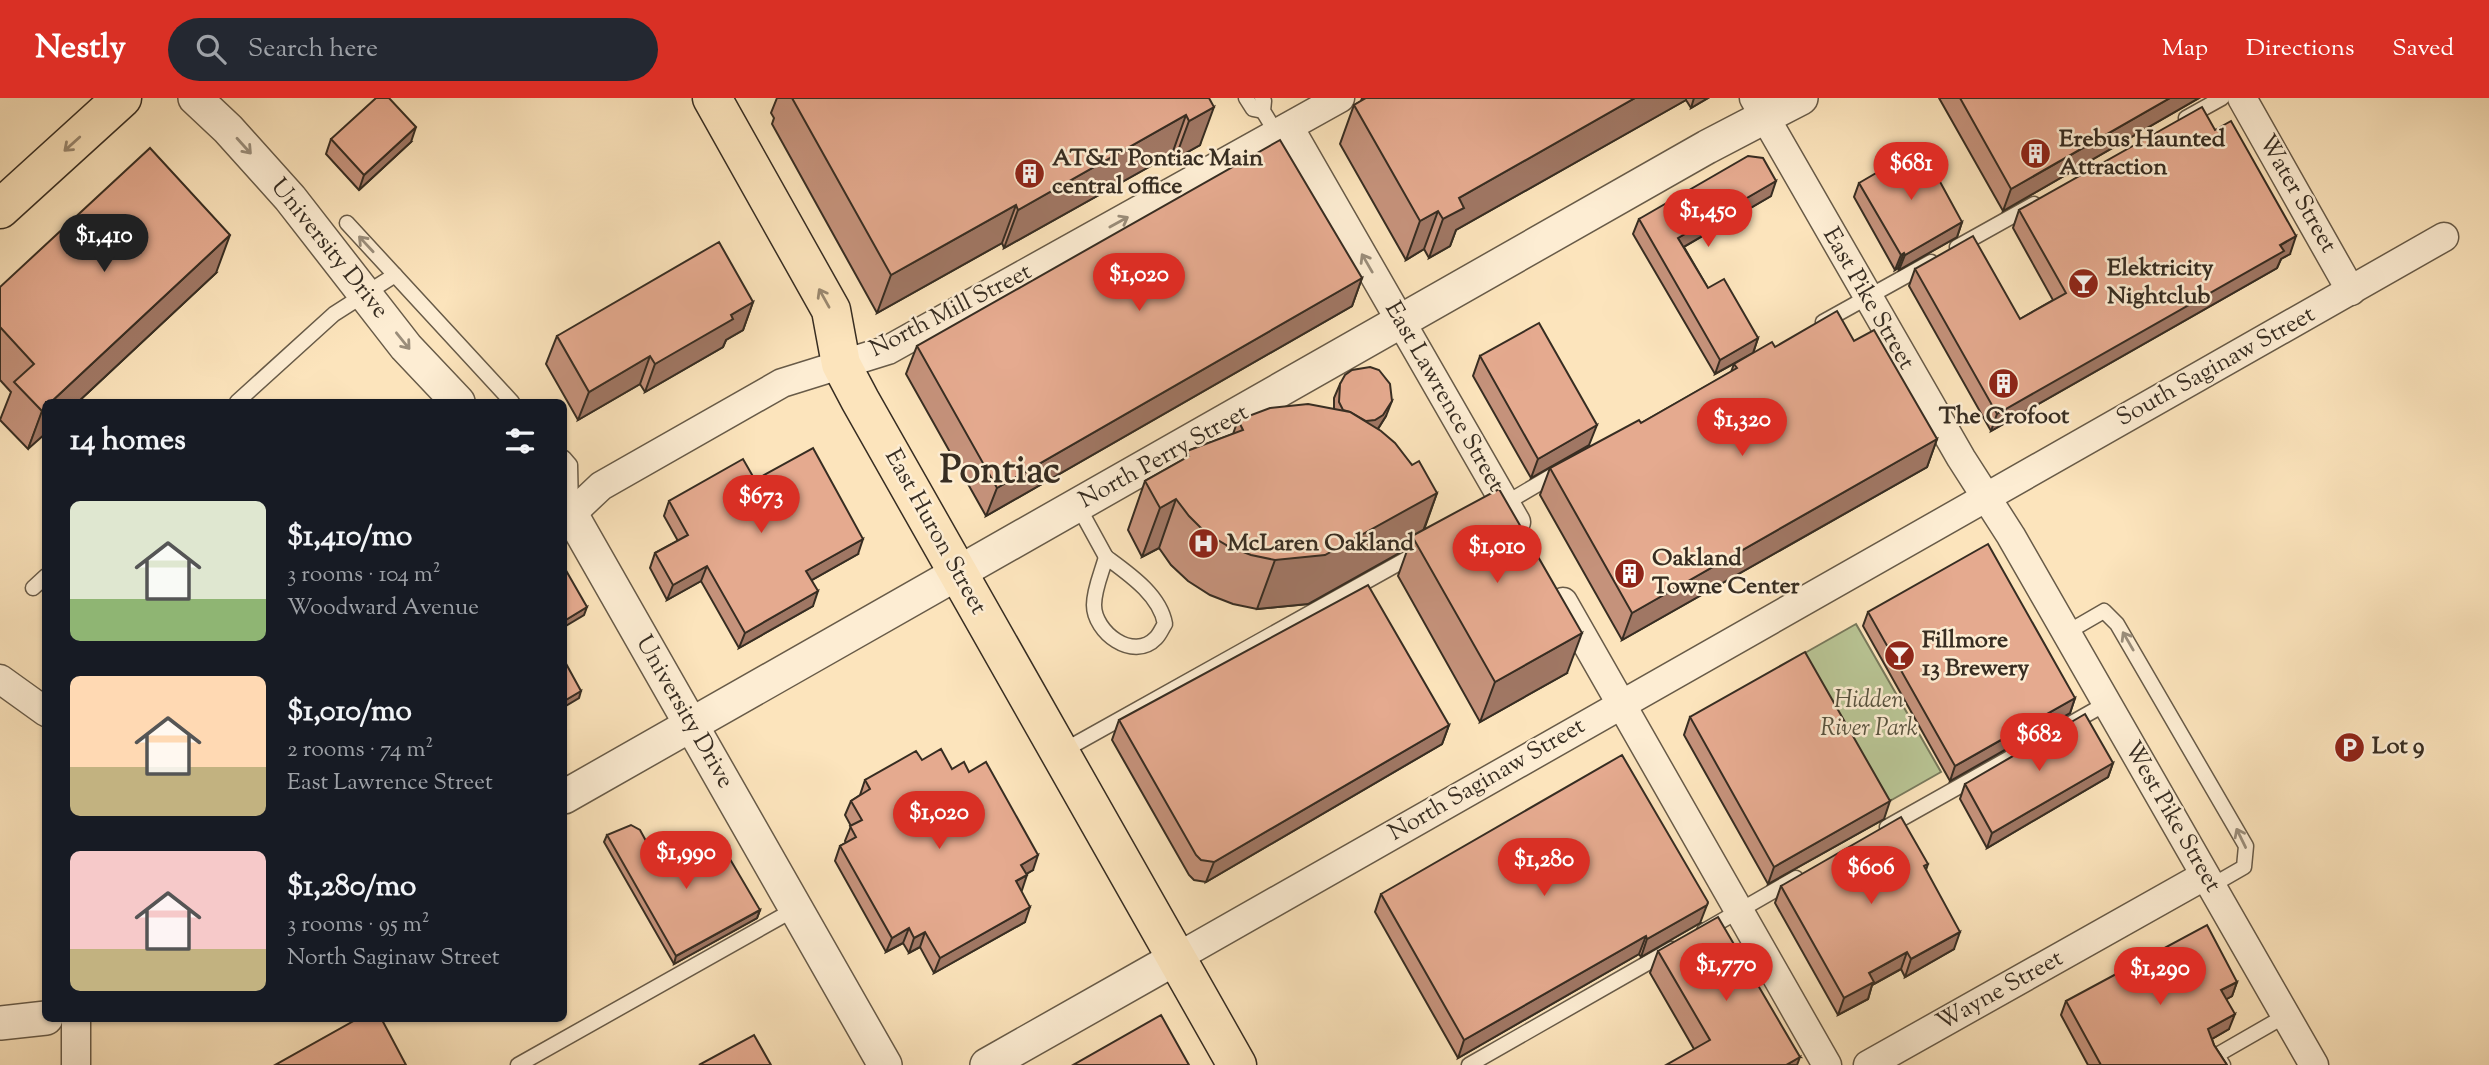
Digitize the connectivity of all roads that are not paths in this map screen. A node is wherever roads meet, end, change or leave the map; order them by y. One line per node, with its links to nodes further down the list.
1 (122, 98): 13 (highway, one-way to 13)
2 (195, 98): 18 (street, University Drive, one-way to 18)
3 (712, 98): 22 (highway, East Huron Street, one-way to 3)
4 (1246, 98): 10 (lane)
5 (1801, 98): 9 (street, North Perry Street)
6 (2221, 98): 11 (lane)
7 (2242, 98): 17 (street, Water Street)
8 (1332, 100): 10 (street, North Mill Street)
9 (1759, 107): 19 (street, East Pike Street); 20 (street, North Perry Street)
10 (1273, 117): 20 (street, East Lawrence Street, one-way to 10); 22 (street, North Mill Street, one-way to 10)
11 (2176, 124)
12 (2045, 198): 19 (lane)
13 (0, 209)
14 (347, 223): 16 (lane, one-way to 14)
15 (2444, 237): 17 (street, South Saginaw Street)
16 (395, 275): 18 (lane); 25 (lane)
17 (2351, 290): 28 (street, South Saginaw Street)
18 (366, 293): 23 (lane); 24 (street, University Drive, one-way to 24)
19 (1867, 298): 21 (lane); 28 (street, East Pike Street)
20 (1401, 323): 30 (street, North Perry Street); 31 (street, East Lawrence Street)
21 (1806, 332)
22 (841, 364): 32 (street, North Mill Street); 37 (highway, East Huron Street)
23 (240, 399)
24 (455, 399)
25 (509, 399)
26 (1580, 460): 31 (lane)
27 (567, 462): 29 (lane)
28 (1987, 497): 41 (street, West Pike Street); 43 (street, North Saginaw Street)
29 (567, 502)
30 (1078, 506): 36 (lane); 37 (street, North Perry Street)
31 (1497, 508): 35 (street, East Lawrence Street)
32 (567, 513)
33 (567, 516): 46 (street, University Drive)
34 (1431, 545): 47 (lane)
35 (1531, 548)
36 (1106, 557): 36 (lane)
37 (958, 574): 46 (street, North Perry Street); 47 (highway, East Huron Street)
38 (42, 580): 40 (lane)
39 (1551, 582): 43 (street)
40 (33, 588)
41 (2066, 633): 44 (street, West Pike Street); 51 (lane, one-way to 41)
42 (0, 679): 45 (street)
43 (1621, 704): 53 (street); 54 (street, North Saginaw Street)
44 (2107, 704): 49 (lane); 51 (street, West Pike Street)
45 (42, 709)
46 (691, 724): 48 (street, North Perry Street); 52 (street, University Drive)
47 (1060, 752): 54 (highway, East Huron Street)
48 (567, 795)
49 (1880, 831)
50 (1811, 870): 53 (lane)
51 (2207, 881): 55 (street, West Pike Street); 66 (street, Wayne Street)
52 (795, 909): 60 (lane); 61 (street, University Drive)
53 (1739, 911): 64 (lane); 65 (street)
54 (1176, 958): 62 (street, North Saginaw Street); 63 (highway, East Huron Street)
55 (2286, 1016): 67 (lane); 68 (street, West Pike Street)
56 (42, 1018): 58 (street)
57 (76, 1022): 59 (street)
58 (0, 1023)
59 (76, 1065)
60 (518, 1065)
61 (885, 1065)
62 (987, 1065)
63 (1237, 1065)
64 (1469, 1065)
65 (1827, 1065)
66 (1868, 1065)
67 (2223, 1065)
68 (2314, 1065)

